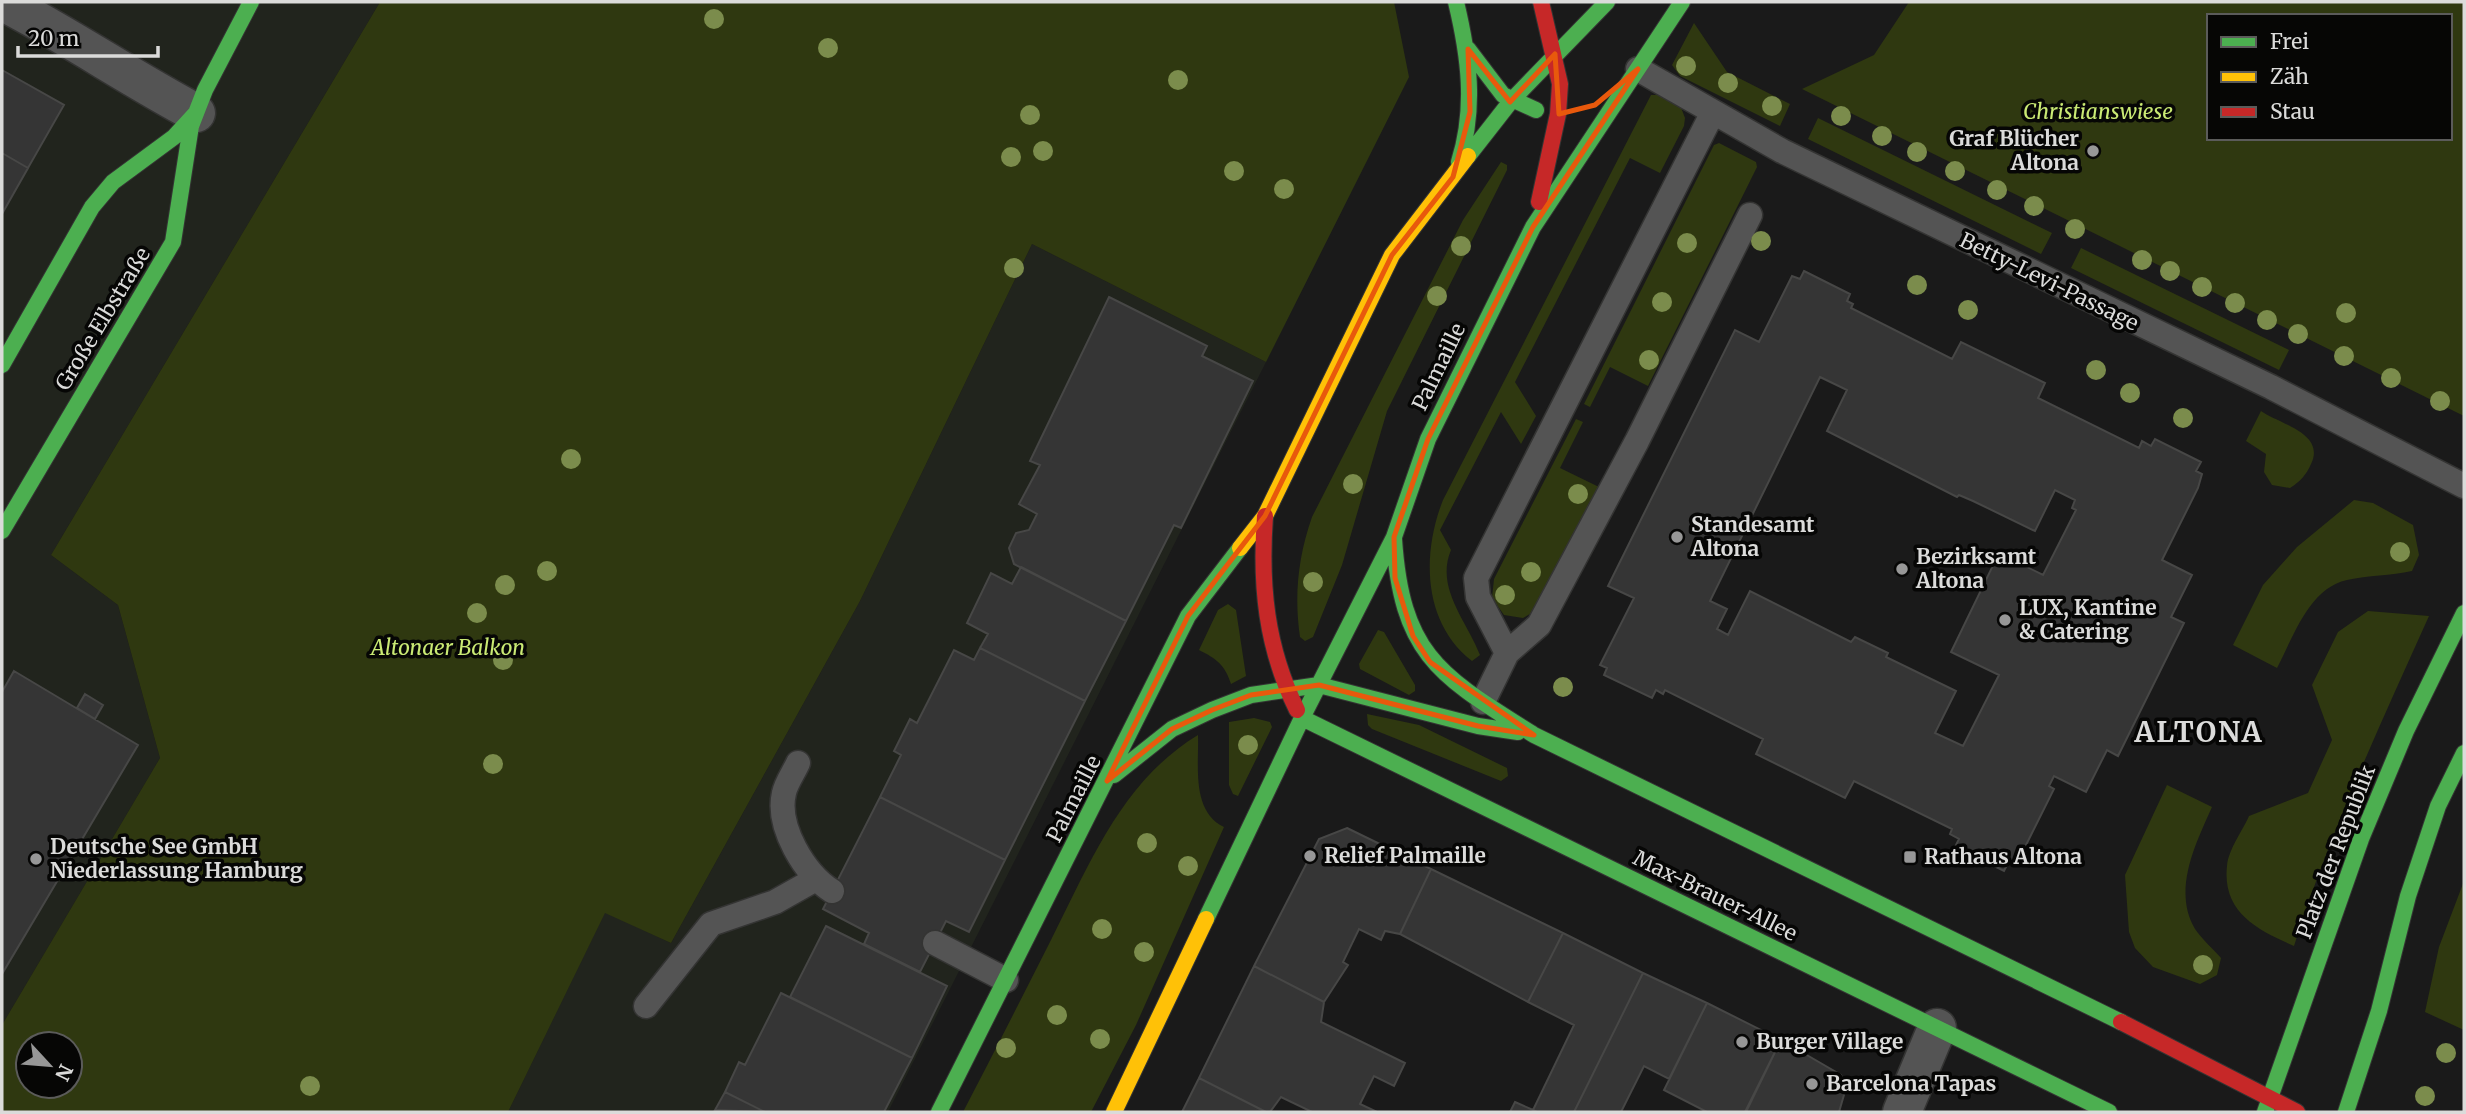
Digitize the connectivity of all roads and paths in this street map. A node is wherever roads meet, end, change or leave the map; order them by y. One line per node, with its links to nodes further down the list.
1 (3, 2): 11 (street)
2 (251, 2): 11 (main road, Große Elbstraße)
3 (1456, 2): 7 (main road)
4 (1541, 2): 8 (main road)
5 (1607, 2): 8 (main road, Palmaille)
6 (1682, 2): 9 (main road, Palmaille)
7 (1468, 48): 10 (main road); 14 (main road)
8 (1555, 54): 10 (main road, Palmaille); 12 (main road, Palmaille)
9 (1638, 69): 12 (main road, Palmaille); 13 (lane, Betty-Levi-Passage); 16 (main road, Palmaille)
10 (1511, 101): 12 (main road, Palmaille); 14 (main road, Palmaille)
11 (196, 113): 17 (main road, Große Elbstraße); 20 (main road, Große Elbstraße)
12 (1559, 114): 16 (main road, Palmaille)
13 (1718, 118): 18 (lane, Betty-Levi-Passage); 23 (lane)
14 (1453, 177): 19 (main road, Palmaille)
15 (1750, 215): 23 (lane)
16 (1533, 227): 21 (main road, Palmaille)
17 (2, 365)
18 (2464, 486)
19 (1265, 516): 25 (main road, Palmaille); 31 (main road, Palmaille)
20 (2, 531)
21 (1394, 537): 24 (main road, Palmaille); 26 (main road)
22 (2464, 613): 36 (main road, Platz der Republik)
23 (1507, 653): 26 (lane)
24 (1319, 685): 25 (main road); 27 (main road, Palmaille); 28 (main road)
25 (1286, 690): 27 (main road, Palmaille); 31 (main road)
26 (1483, 702): 28 (main road)
27 (1302, 718): 35 (main road, Max-Brauer-Allee); 38 (main road, Palmaille)
28 (1534, 734): 36 (main road)
29 (2464, 753): 42 (main road)
30 (799, 763): 34 (lane)
31 (1107, 781): 33 (main road, Palmaille)
32 (935, 943): 33 (lane)
33 (1006, 980): 37 (main road, Palmaille)
34 (646, 1006)
35 (1937, 1028): 39 (street); 40 (main road, Max-Brauer-Allee)
36 (2268, 1105): 41 (main road)
37 (939, 1112)
38 (1114, 1112)
39 (1902, 1112)
40 (2109, 1112)
41 (2297, 1112)
42 (2346, 1112)

